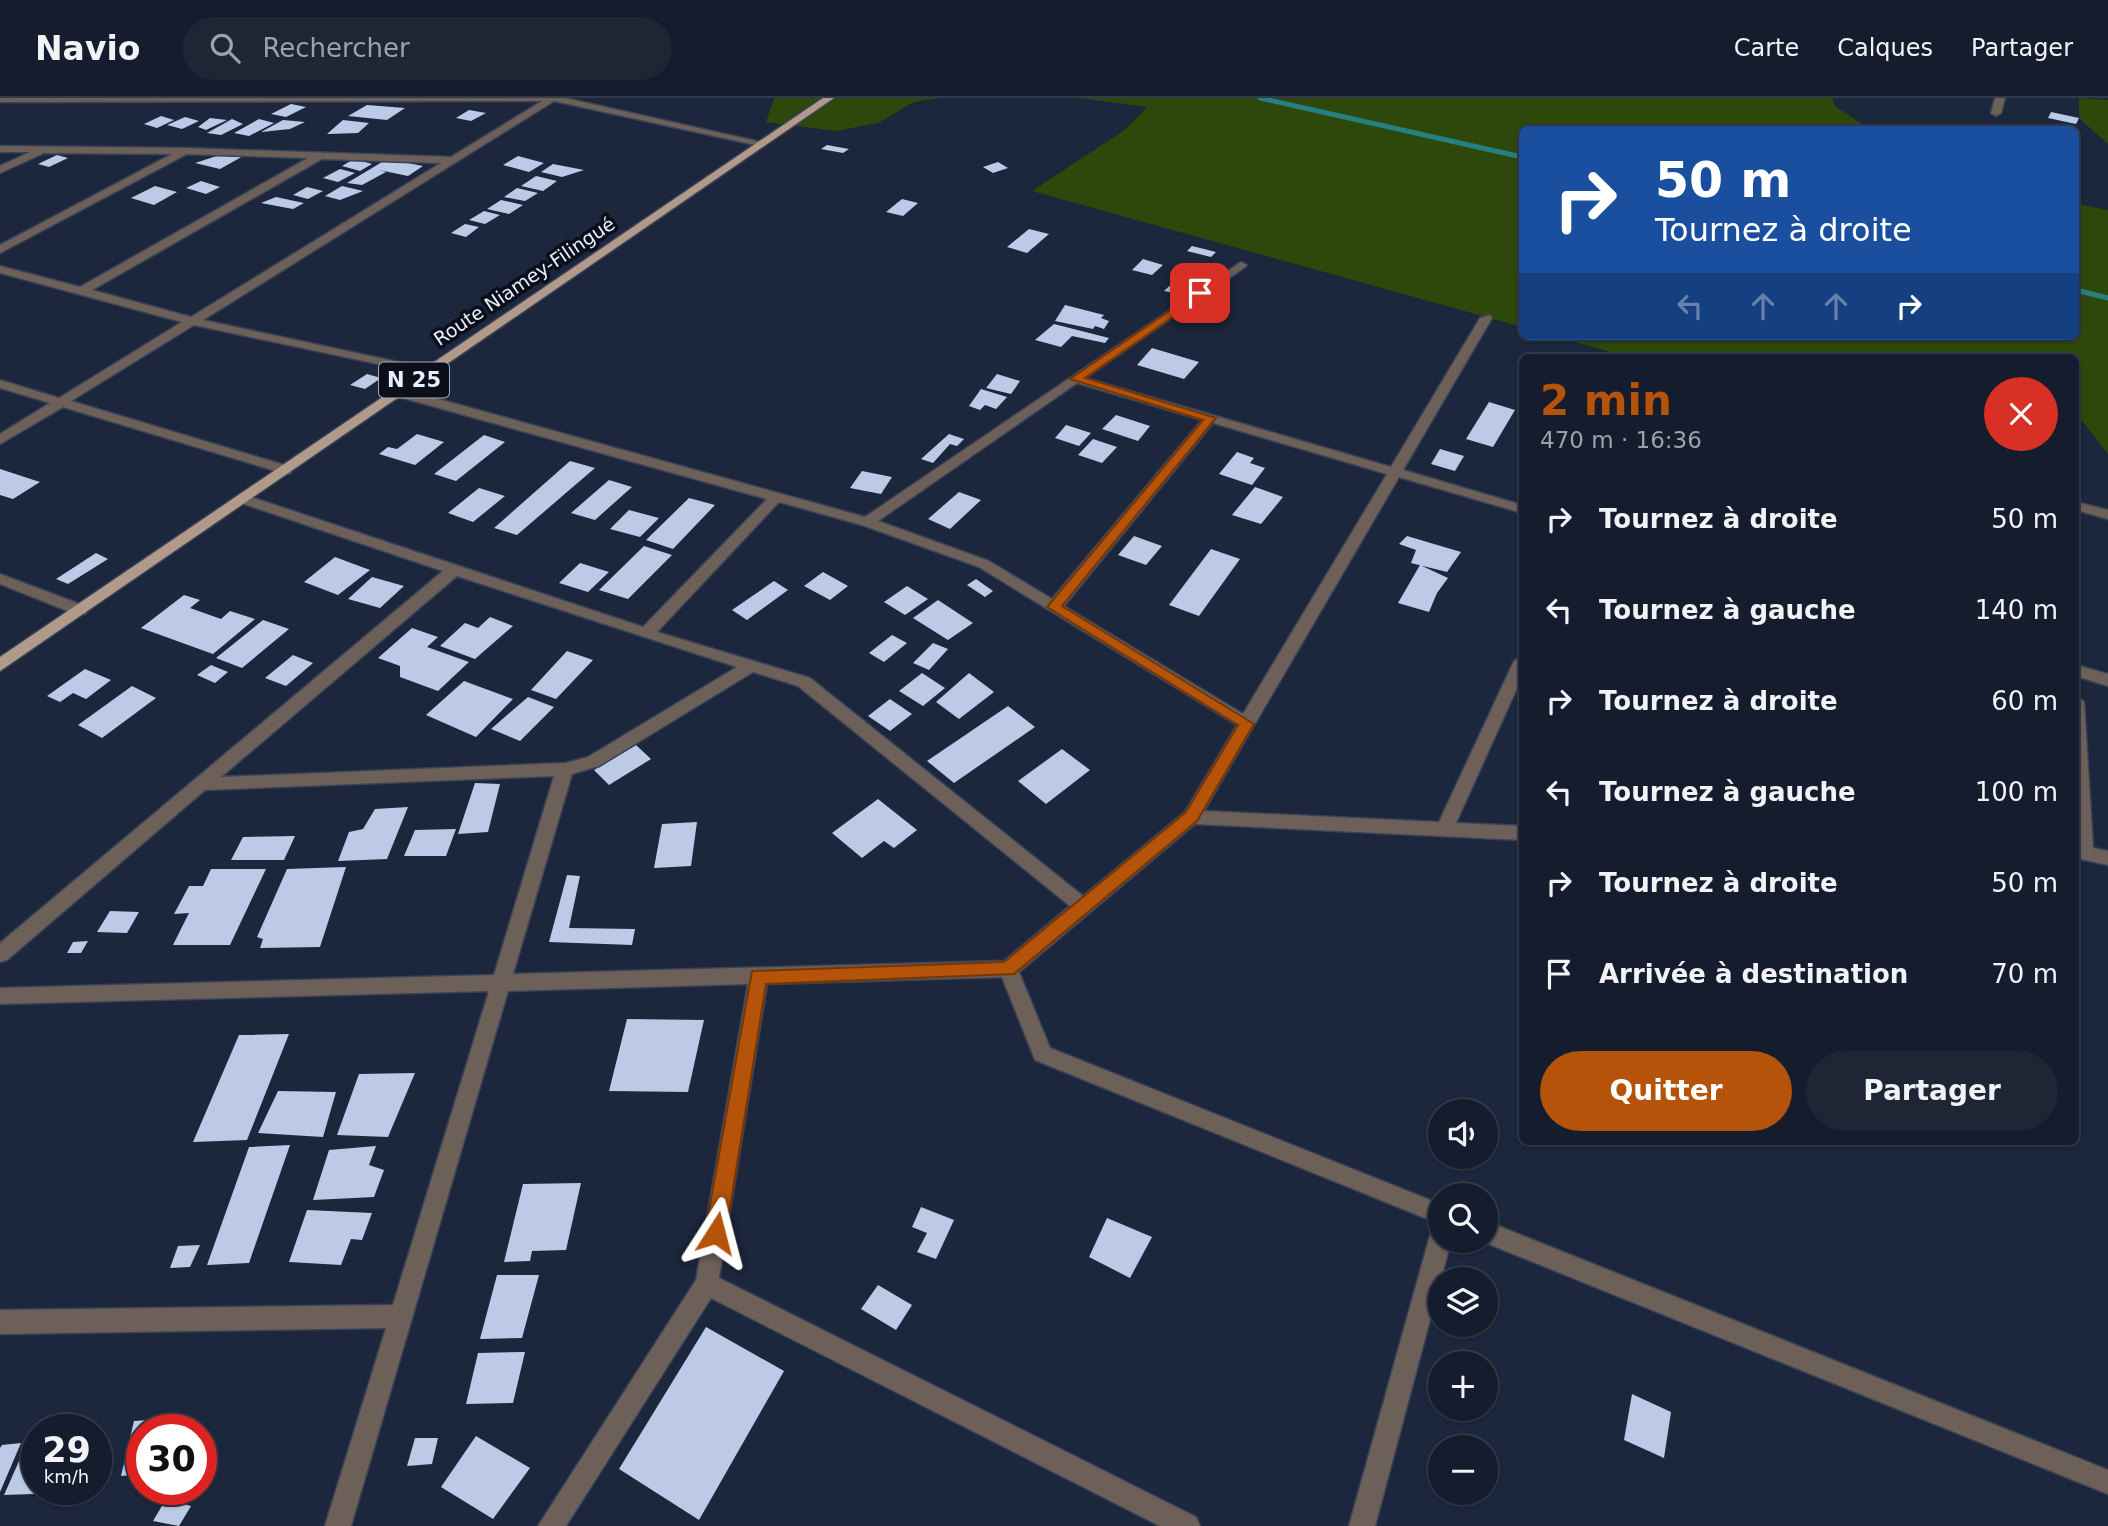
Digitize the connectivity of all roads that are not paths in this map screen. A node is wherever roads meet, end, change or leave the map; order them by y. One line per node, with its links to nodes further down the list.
1 (553, 98): 4 (street); 6 (street); 11 (street)
2 (829, 98): 6 (main road, Route Niamey-Filingué / N 25)
3 (2000, 98): 5 (street)
4 (0, 100)
5 (1996, 113)
6 (760, 144): 19 (main road, Route Niamey-Filingué / N 25)
7 (0, 149): 8 (street)
8 (46, 149): 9 (street); 12 (street)
9 (186, 151): 10 (street); 13 (street)
10 (321, 155): 11 (street); 16 (street)
11 (453, 160): 18 (street)
12 (0, 170)
13 (0, 250)
14 (1241, 265): 20 (street)
15 (0, 269): 16 (street)
16 (82, 291): 18 (street)
17 (1486, 318): 27 (street)
18 (192, 321): 19 (street); 23 (street)
19 (426, 372): 22 (main road, Route Niamey-Filingué / N 25)
20 (1076, 379): 24 (street); 33 (street)
21 (0, 384): 23 (street)
22 (397, 392): 26 (main road, Route Niamey-Filingué / N 25); 28 (street)
23 (59, 403): 25 (street); 26 (street)
24 (1210, 418): 27 (street); 36 (street)
25 (0, 440)
26 (286, 470): 29 (main road, Route Niamey-Filingué / N 25)
27 (1395, 472): 31 (street); 44 (street)
28 (776, 496): 33 (street); 38 (street)
29 (243, 499): 34 (street); 37 (main road, Route Niamey-Filingué / N 25)
30 (2079, 507): 32 (street)
31 (1519, 508)
32 (2108, 515)
33 (867, 522): 36 (street)
34 (454, 570): 38 (street); 46 (street)
35 (0, 579): 37 (street)
36 (1054, 607): 44 (street)
37 (80, 610): 39 (main road, Route Niamey-Filingué / N 25)
38 (646, 634): 40 (street)
39 (1, 663)
40 (751, 666): 45 (street); 53 (street)
41 (1519, 668): 49 (street)
42 (2079, 672): 43 (street)
43 (2108, 680)
44 (1247, 724): 48 (street)
45 (565, 769): 46 (street); 57 (street)
46 (202, 784): 54 (street)
47 (2079, 814): 51 (street)
48 (1191, 817): 49 (street); 53 (street)
49 (1444, 830): 50 (street)
50 (1519, 833)
51 (2080, 851): 52 (street)
52 (2108, 858)
53 (1083, 906): 55 (street)
54 (0, 954)
55 (1008, 969): 56 (street); 59 (street)
56 (759, 976): 57 (street); 62 (street)
57 (500, 983): 58 (street); 63 (street)
58 (0, 996)
59 (1428, 1209)
60 (1498, 1237): 65 (street)
61 (1436, 1253): 69 (street)
62 (707, 1284): 67 (street); 68 (street)
63 (401, 1316): 64 (street); 66 (street)
64 (0, 1322)
65 (2108, 1482)
66 (338, 1526)
67 (551, 1526)
68 (1187, 1526)
69 (1362, 1526)

